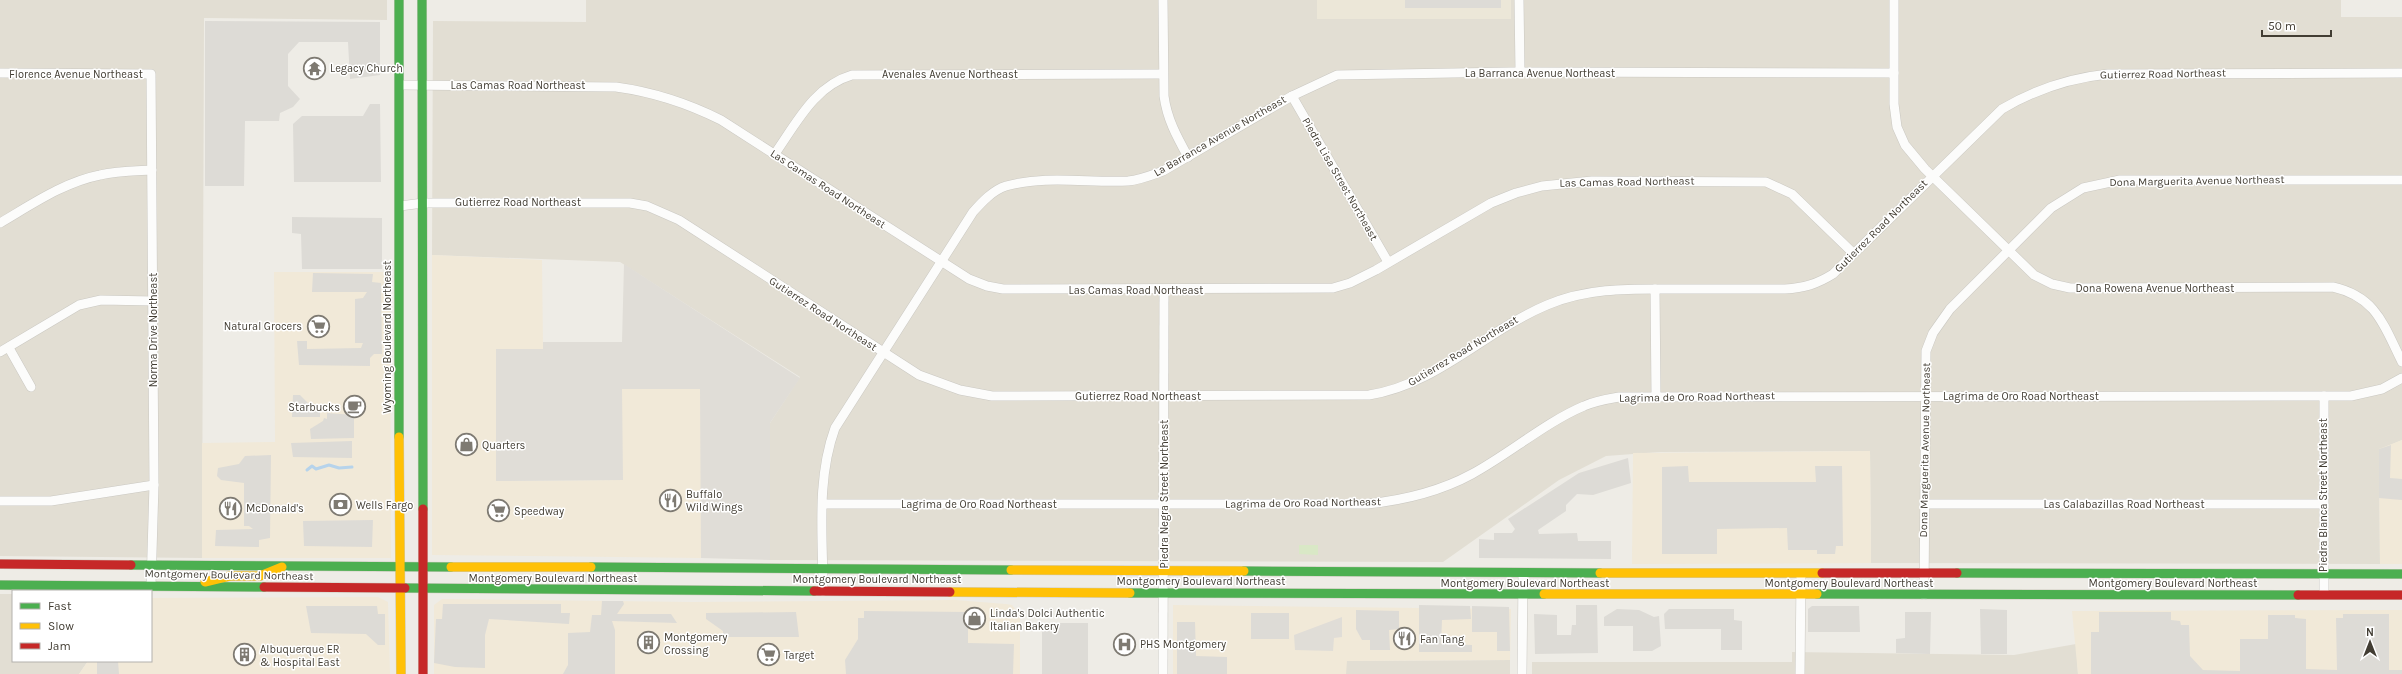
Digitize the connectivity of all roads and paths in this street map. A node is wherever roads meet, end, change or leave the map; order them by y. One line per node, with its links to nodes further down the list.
1 (400, 0): 12 (main road, Wyoming Boulevard Northeast)
2 (422, 0): 13 (main road)
3 (1163, 0): 11 (street)
4 (1519, 0): 6 (street)
5 (1894, 0): 7 (street, Dona Rowena Avenue Northeast)
6 (1520, 72): 7 (street, La Barranca Avenue Northeast); 14 (street, La Barranca Avenue Northeast)
7 (1894, 73): 18 (street, Dona Rowena Avenue Northeast)
8 (2402, 73): 18 (street, Gutierrez Road Northeast)
9 (0, 74): 10 (street, Florence Avenue Northeast)
10 (151, 74): 17 (street, Norma Drive Northeast)
11 (1163, 74): 15 (street, Avenales Avenue Northeast); 16 (street)
12 (400, 85): 13 (street, Las Camas Road Northeast); 21 (main road, Wyoming Boulevard Northeast)
13 (421, 85): 15 (street, Las Camas Road Northeast); 20 (main road)
14 (1292, 96): 16 (street, La Barranca Avenue Northeast); 26 (street, Piedra Lisa Street Northeast)
15 (774, 155): 25 (street, Las Camas Road Northeast)
16 (1188, 157): 25 (street, La Barranca Avenue Northeast)
17 (152, 170): 22 (street); 29 (street, Norma Drive Northeast)
18 (1932, 176): 23 (street, Dona Rowena Avenue Northeast); 24 (street, Gutierrez Road Northeast)
19 (2402, 180): 23 (street, Dona Marguerita Avenue Northeast)
20 (423, 203): 21 (street, Gutierrez Road Northeast); 32 (street, Gutierrez Road Northeast); 50 (main road)
21 (400, 206): 49 (main road, Wyoming Boulevard Northeast)
22 (0, 223)
23 (2009, 251): 33 (street, Dona Rowena Avenue Northeast); 38 (street, Dona Marguerita Avenue Northeast)
24 (1853, 253): 26 (street, Las Camas Road Northeast); 27 (street, Gutierrez Road Northeast)
25 (941, 262): 28 (street, Las Camas Road Northeast); 32 (street, La Barranca Avenue Northeast)
26 (1388, 262): 28 (street, Las Camas Road Northeast)
27 (1655, 288): 36 (street, Gutierrez Road Northeast); 37 (street)
28 (1164, 290): 36 (street, Piedra Negra Street Northeast)
29 (153, 301): 30 (street); 40 (street, Norma Drive Northeast)
30 (9, 348): 31 (street); 35 (street)
31 (0, 352)
32 (882, 352): 36 (street, Gutierrez Road Northeast); 42 (street, La Barranca Avenue Northeast)
33 (2402, 362)
34 (2402, 378): 39 (street, Lagrima de Oro Road Northeast)
35 (31, 387)
36 (1164, 396): 43 (street, Piedra Negra Street Northeast)
37 (1656, 396): 38 (street, Lagrima de Oro Road Northeast); 43 (street, Lagrima de Oro Road Northeast)
38 (1924, 396): 39 (street, Lagrima de Oro Road Northeast); 44 (street, Dona Marguerita Avenue Northeast)
39 (2324, 396): 45 (street, Piedra Blanca Street Northeast)
40 (154, 485): 41 (street); 47 (street, Norma Drive Northeast)
41 (0, 501)
42 (823, 504): 43 (street, Lagrima de Oro Road Northeast); 51 (street, La Barranca Avenue Northeast)
43 (1164, 504): 52 (street, Piedra Negra Street Northeast)
44 (1924, 504): 45 (street, Las Calabazillas Road Northeast); 54 (street, Dona Marguerita Avenue Northeast)
45 (2323, 504): 56 (street, Piedra Blanca Street Northeast)
46 (0, 564): 47 (main road, Montgomery Boulevard Northeast)
47 (153, 565): 48 (main road, Montgomery Boulevard Northeast); 59 (street, Norma Drive Northeast)
48 (286, 565): 49 (main road, Montgomery Boulevard Northeast); 60 (main road)
49 (399, 565): 50 (main road, Montgomery Boulevard Northeast); 61 (main road, Wyoming Boulevard Northeast)
50 (423, 566): 51 (main road, Montgomery Boulevard Northeast); 62 (main road)
51 (823, 569): 52 (main road, Montgomery Boulevard Northeast); 63 (street, La Barranca Avenue Northeast)
52 (1163, 571): 53 (main road, Montgomery Boulevard Northeast); 64 (street, Piedra Negra Street Northeast)
53 (1523, 573): 55 (main road, Montgomery Boulevard Northeast); 66 (street)
54 (1924, 573): 55 (main road, Montgomery Boulevard Northeast); 56 (main road, Montgomery Boulevard Northeast); 68 (street, Dona Marguerita Avenue Northeast)
55 (1801, 574): 67 (street)
56 (2323, 574): 57 (main road, Montgomery Boulevard Northeast); 65 (street, Piedra Blanca Street Northeast)
57 (2402, 574)
58 (0, 585): 59 (main road, Montgomery Boulevard Northeast)
59 (151, 586): 60 (main road, Montgomery Boulevard Northeast)
60 (185, 587): 61 (main road, Montgomery Boulevard Northeast)
61 (400, 590): 62 (main road, Montgomery Boulevard Northeast); 70 (main road, Wyoming Boulevard Northeast)
62 (424, 590): 63 (main road, Montgomery Boulevard Northeast); 71 (main road)
63 (823, 591): 64 (main road, Montgomery Boulevard Northeast)
64 (1163, 593): 66 (main road, Montgomery Boulevard Northeast); 72 (street, Piedra Negra Street Northeast)
65 (2324, 594): 68 (main road, Montgomery Boulevard Northeast); 69 (main road, Montgomery Boulevard Northeast)
66 (1523, 595): 67 (main road, Montgomery Boulevard Northeast); 73 (street)
67 (1800, 595): 68 (main road, Montgomery Boulevard Northeast); 74 (street)
68 (1924, 595)
69 (2402, 595)
70 (401, 674)
71 (423, 674)
72 (1163, 674)
73 (1522, 674)
74 (1800, 674)

